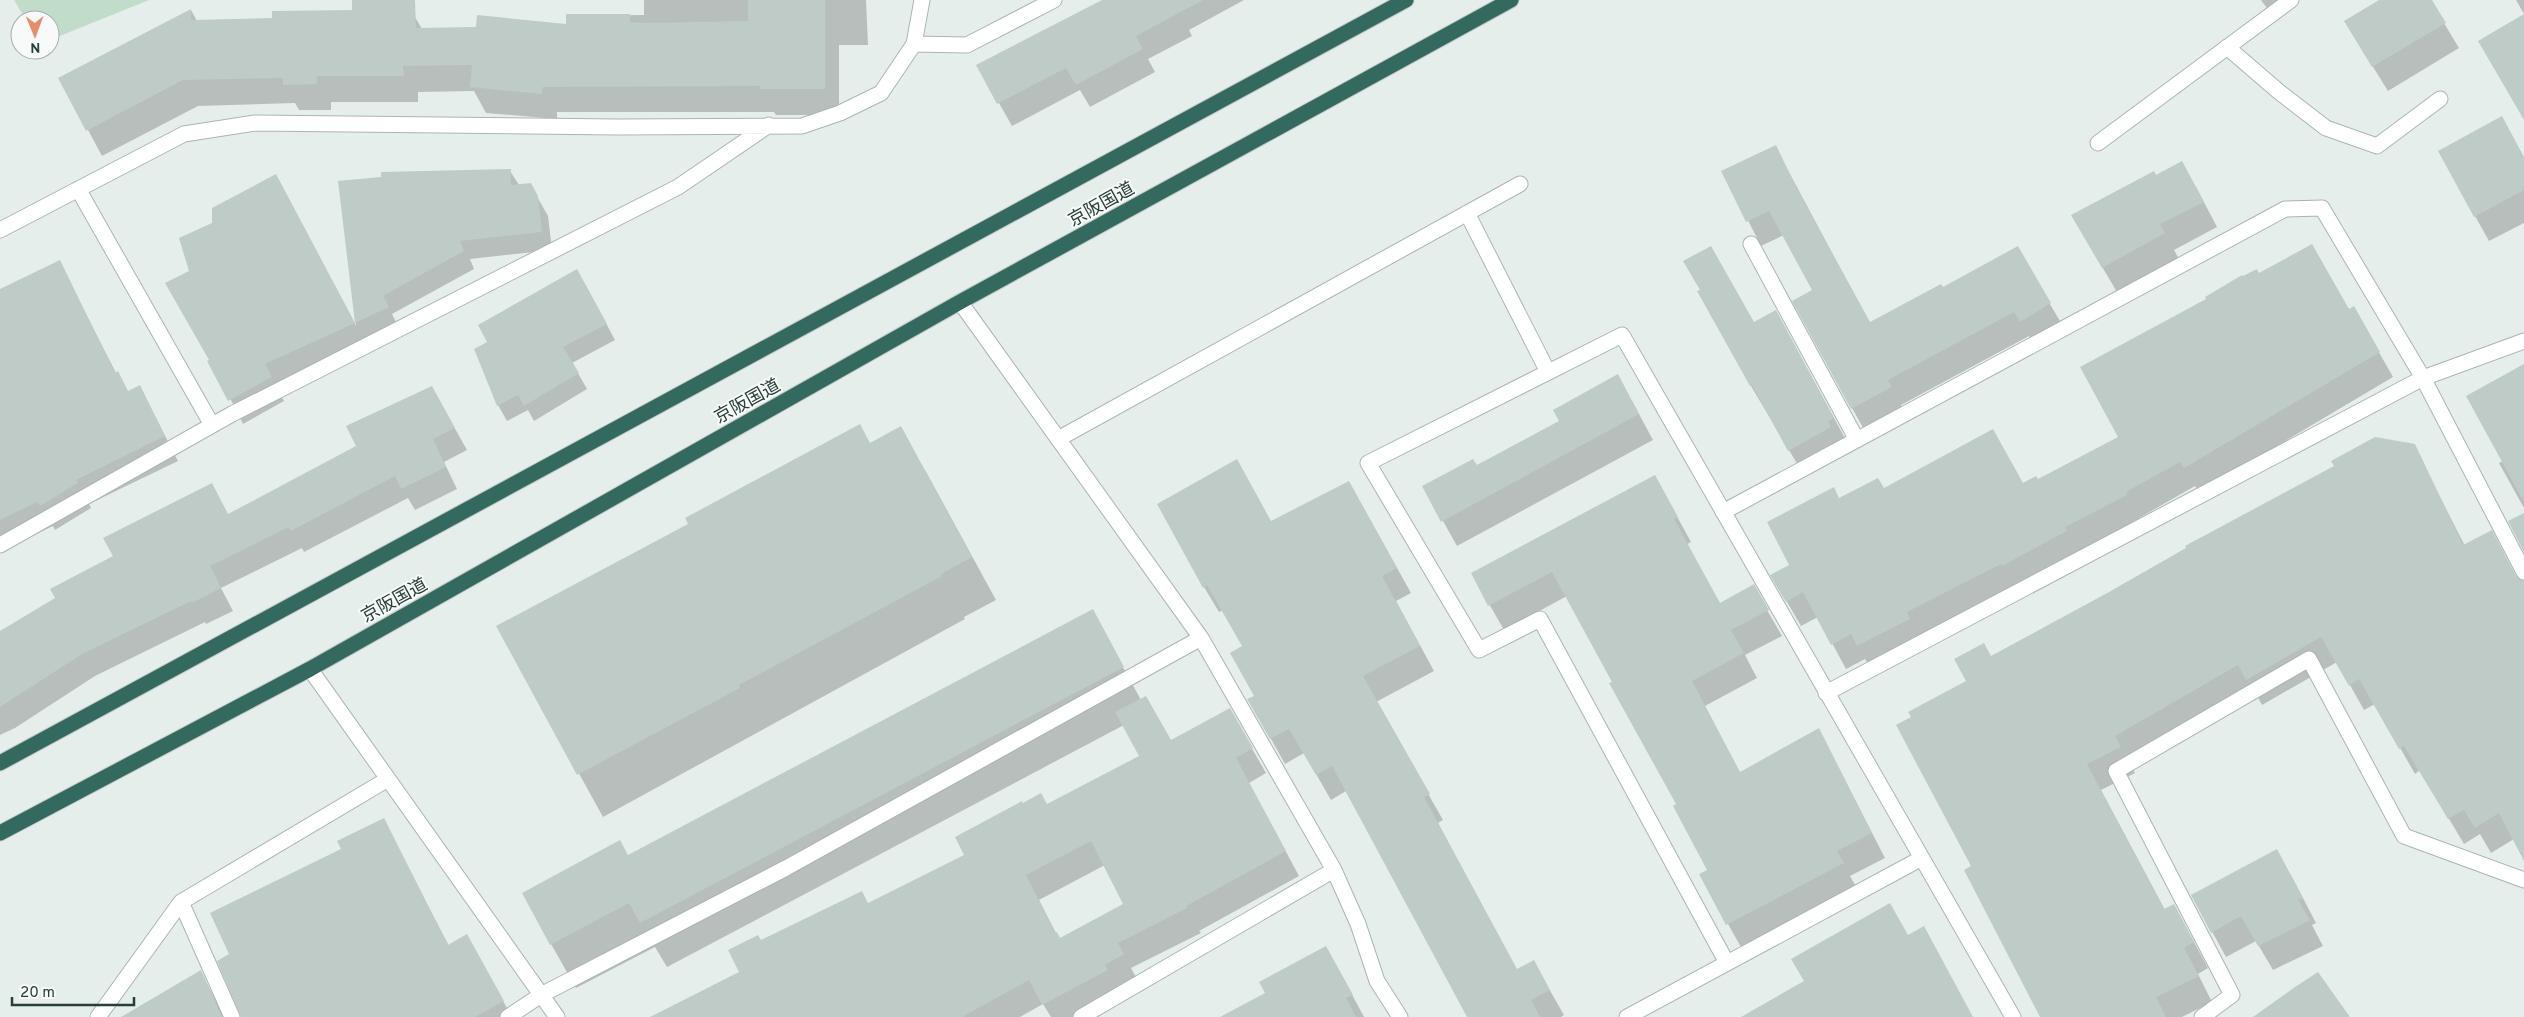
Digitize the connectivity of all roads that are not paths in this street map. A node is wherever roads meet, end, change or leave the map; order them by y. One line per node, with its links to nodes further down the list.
1 (922, 0): 6 (street)
2 (1054, 0): 6 (street)
3 (1406, 0): 29 (highway, 京阪国道)
4 (1512, 0): 16 (highway, 京阪国道)
5 (2291, 0): 7 (street)
6 (914, 44): 9 (street)
7 (2227, 47): 8 (street); 10 (street)
8 (2440, 99)
9 (770, 125): 12 (street); 20 (street)
10 (2098, 143)
11 (1520, 184): 13 (street)
12 (78, 189): 14 (street); 20 (street)
13 (1467, 213): 18 (street); 21 (street)
14 (0, 230)
15 (1751, 244): 22 (street)
16 (960, 302): 21 (street); 27 (highway, 京阪国道)
17 (2524, 341): 19 (street)
18 (1548, 372): 23 (street); 36 (street)
19 (2423, 378): 22 (street); 25 (street); 28 (street)
20 (212, 425): 24 (street)
21 (1058, 439): 26 (street)
22 (1857, 440): 23 (street)
23 (1723, 512): 28 (street)
24 (0, 546)
25 (2524, 572)
26 (1201, 638): 33 (street); 37 (street)
27 (310, 669): 30 (street); 31 (highway, 京阪国道)
28 (1826, 693): 32 (street)
29 (0, 763)
30 (388, 779): 35 (street); 37 (street)
31 (0, 833)
32 (1922, 858): 36 (street); 45 (street)
33 (1334, 870): 42 (street); 43 (street)
34 (2524, 880): 46 (street)
35 (181, 902): 38 (street); 39 (street)
36 (1727, 963): 44 (street)
37 (541, 995): 40 (street); 41 (street)
38 (98, 1017)
39 (232, 1017)
40 (508, 1017)
41 (557, 1017)
42 (1081, 1017)
43 (1400, 1017)
44 (1628, 1017)
45 (2012, 1017)
46 (2202, 1017)

